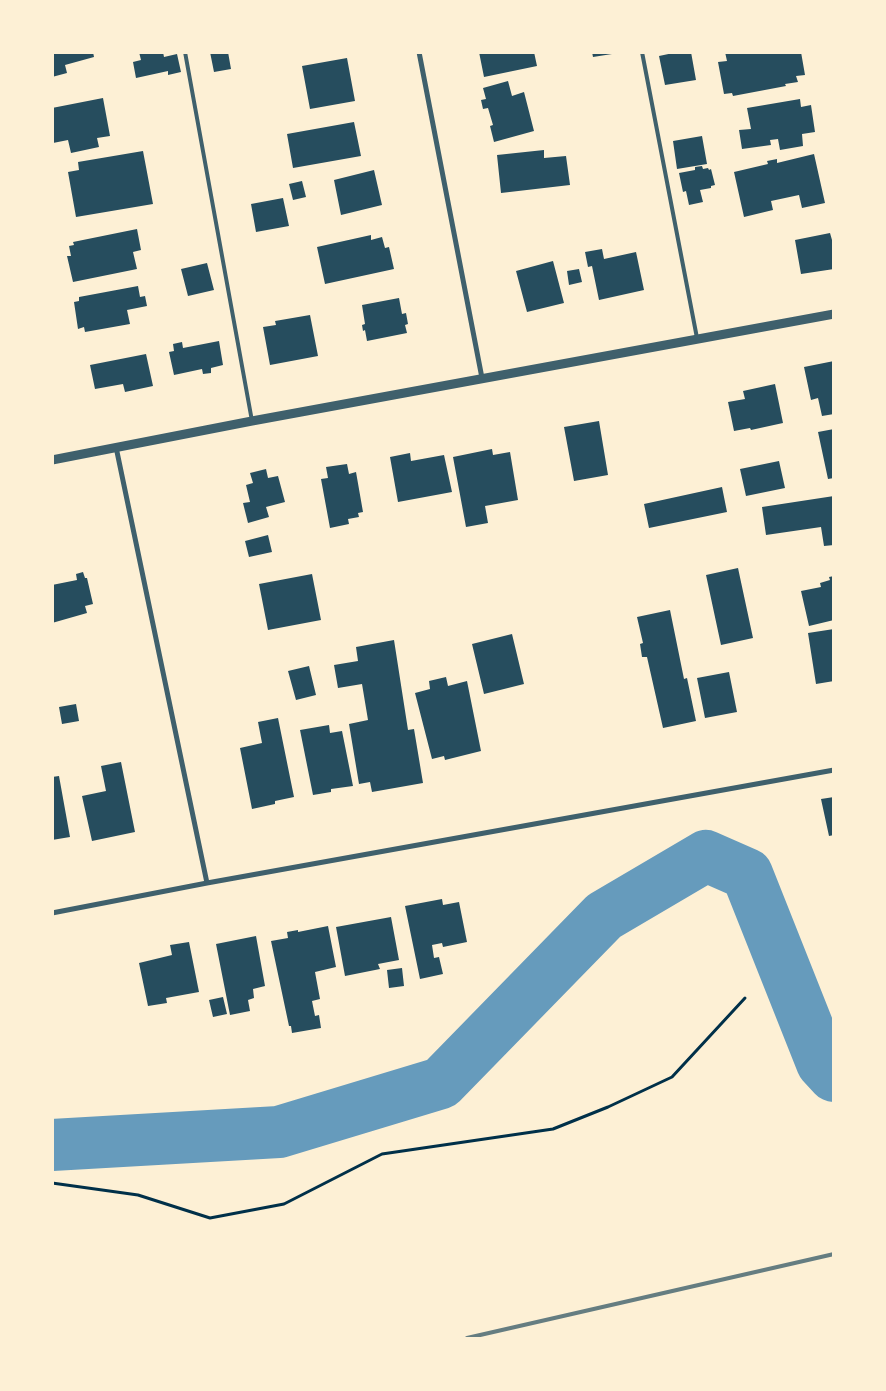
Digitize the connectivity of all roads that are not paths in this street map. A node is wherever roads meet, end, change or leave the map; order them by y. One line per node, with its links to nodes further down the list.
1 (185, 52): 7 (lane)
2 (419, 52): 6 (street)
3 (642, 52): 5 (lane)
4 (834, 314): 5 (street)
5 (697, 338): 6 (street)
6 (482, 378): 7 (street)
7 (252, 421): 8 (street)
8 (116, 447): 9 (street); 11 (street)
9 (52, 460)
10 (834, 770): 11 (street)
11 (207, 883): 12 (street)
12 (52, 914)

